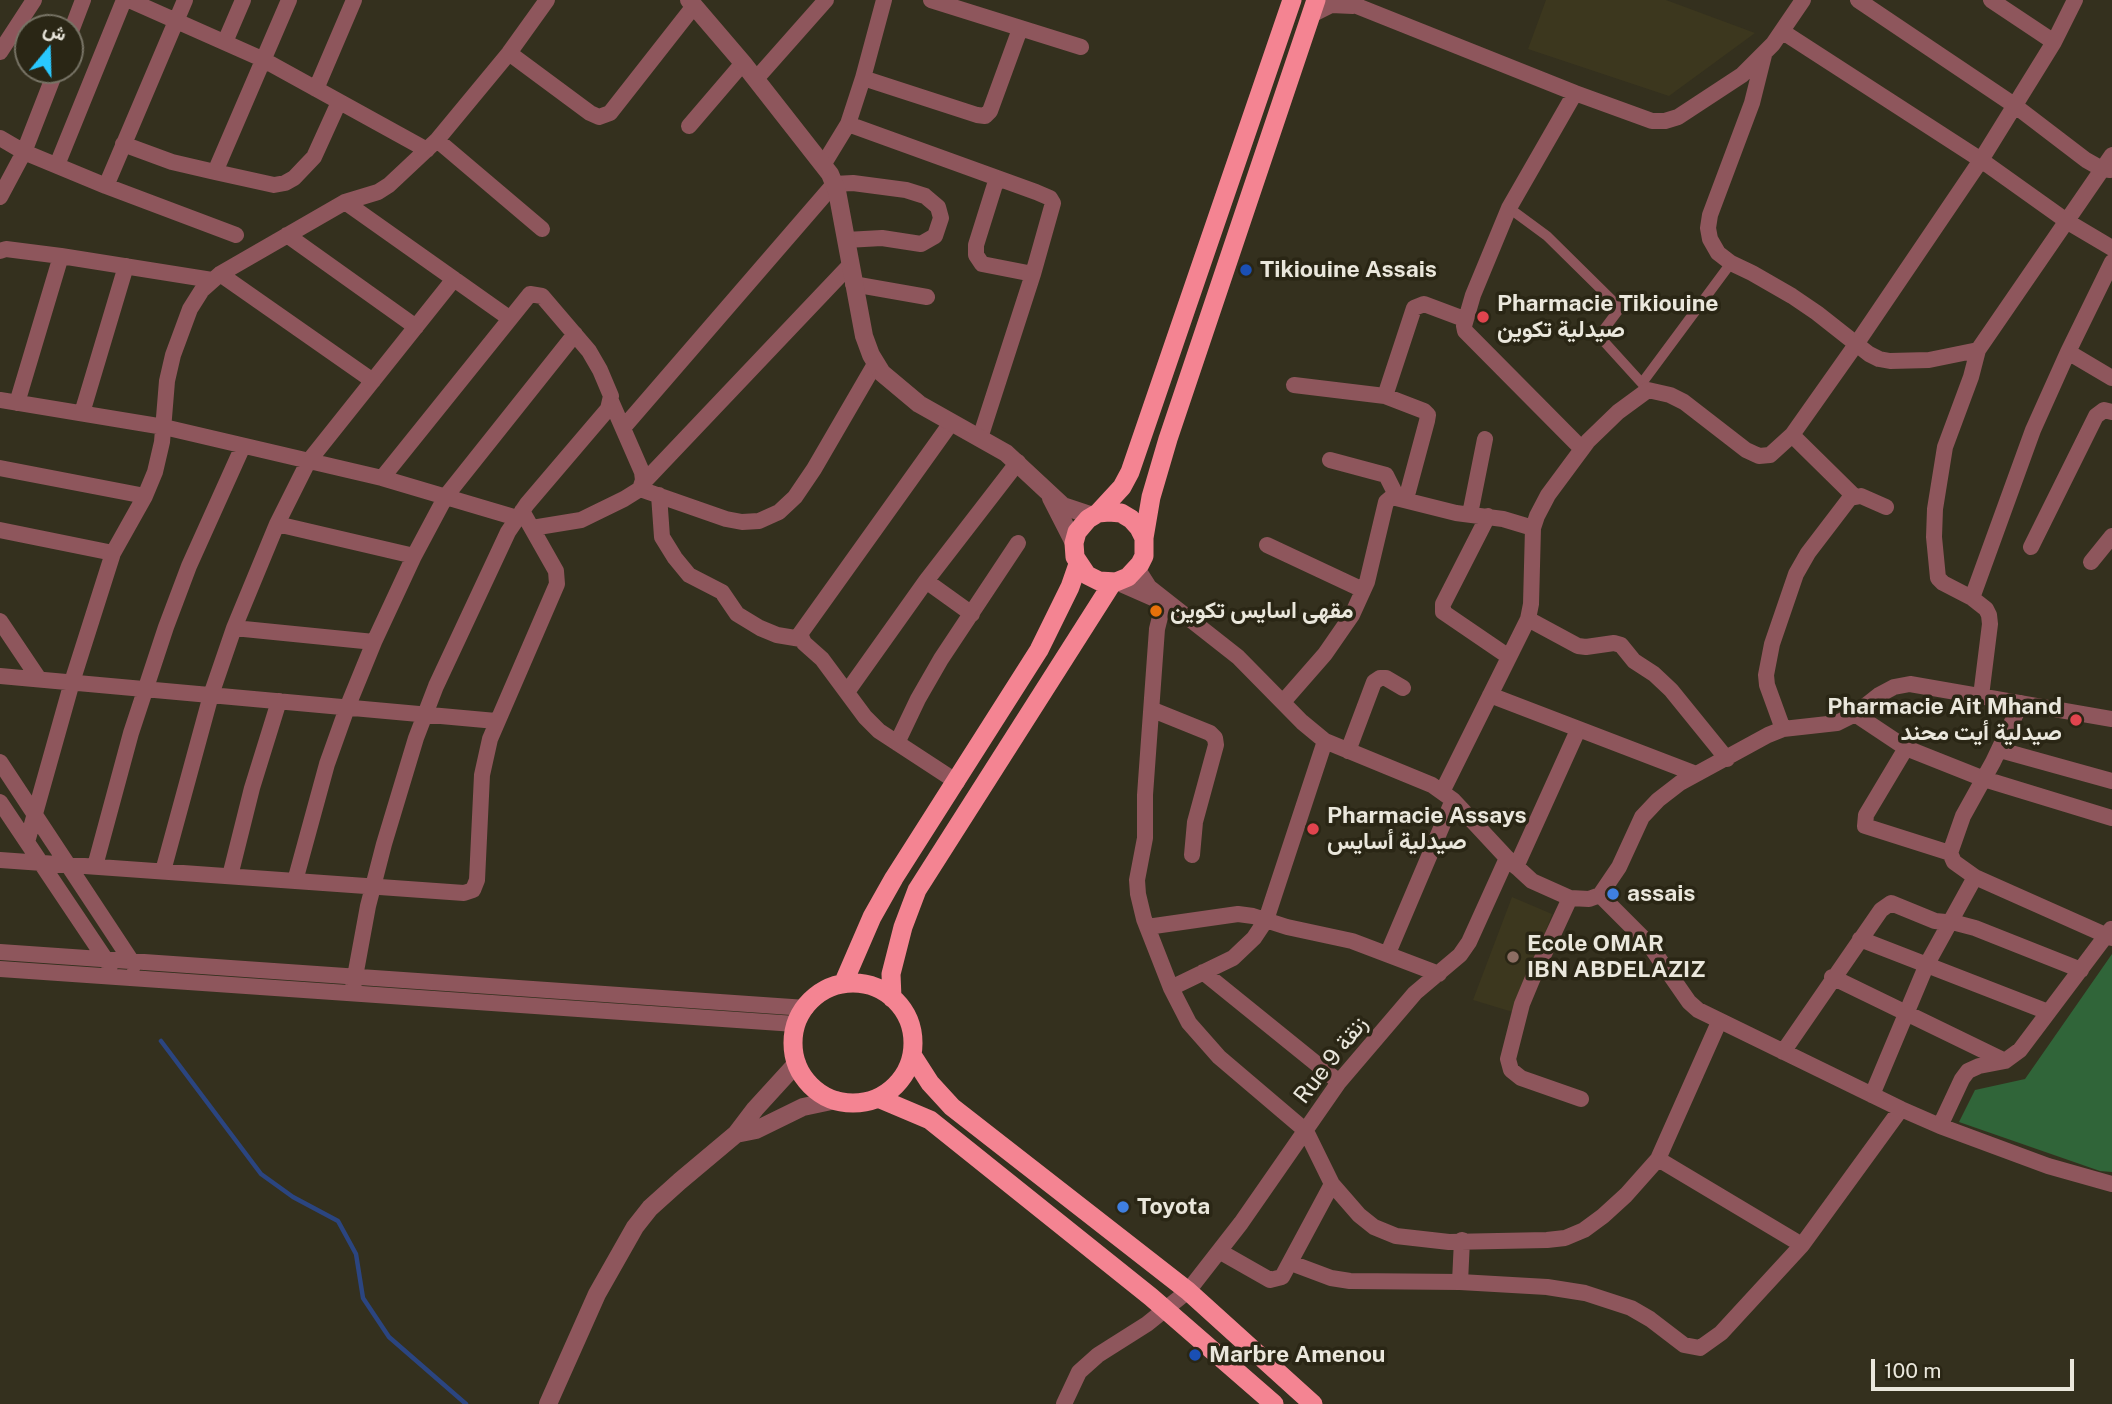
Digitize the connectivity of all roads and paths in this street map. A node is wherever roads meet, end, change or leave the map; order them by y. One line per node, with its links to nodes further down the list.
1 (34, 0): 27 (street)
2 (127, 0): 21 (street); 47 (street)
3 (185, 0): 21 (street)
4 (243, 0): 24 (street)
5 (289, 0): 30 (street)
6 (354, 0): 35 (street)
7 (547, 0): 28 (street)
8 (884, 0): 32 (street)
9 (932, 0): 17 (street)
10 (1292, 0): 114 (highway)
11 (1803, 0): 23 (street)
12 (1858, 0): 38 (street)
13 (1991, 0): 19 (street)
14 (2075, 0): 25 (street)
15 (820, 2): 33 (street)
16 (691, 3): 28 (street); 31 (street)
17 (954, 3): 22 (street)
18 (1348, 3): 20 (street); 36 (street)
19 (2010, 5): 25 (street)
20 (1314, 8): 122 (highway)
21 (176, 20): 24 (street); 42 (street)
22 (1020, 29): 26 (street); 32 (street)
23 (1783, 33): 29 (street); 46 (street)
24 (225, 42): 30 (street)
25 (2054, 42): 38 (street)
26 (1082, 47)
27 (0, 52)
28 (509, 52): 43 (street)
29 (1764, 55): 36 (street); 66 (street)
30 (262, 59): 35 (street); 50 (street)
31 (743, 63): 33 (street); 40 (street)
32 (863, 78): 39 (street)
33 (756, 79): 48 (street)
34 (51, 84): 44 (street)
35 (316, 89): 37 (street)
36 (1575, 93): 56 (street)
37 (339, 102): 43 (street); 50 (street)
38 (2014, 105): 46 (street); 49 (street)
39 (848, 124): 48 (street); 51 (street)
40 (689, 126)
41 (0, 138): 44 (street)
42 (123, 144): 50 (street); 53 (street)
43 (432, 145): 55 (street); 58 (street)
44 (24, 152): 47 (street); 54 (street)
45 (2112, 155): 49 (street)
46 (1981, 160): 57 (street); 78 (street)
47 (57, 165): 53 (street)
48 (823, 165): 52 (street)
49 (2107, 170): 57 (street)
50 (215, 172)
51 (997, 178): 69 (street); 69 (street)
52 (834, 184): 61 (street); 61 (street); 94 (street)
53 (106, 186): 59 (street)
54 (0, 198)
55 (345, 202): 60 (street); 71 (street)
56 (1509, 208): 75 (street); 85 (street)
57 (2068, 222): 62 (street); 79 (street)
58 (542, 229)
59 (236, 235)
60 (287, 235): 70 (street); 76 (street)
61 (846, 240): 67 (street)
62 (2112, 248)
63 (0, 251): 64 (street)
64 (61, 256): 68 (street); 89 (street)
65 (2112, 262): 80 (street)
66 (1731, 263): 78 (street); 85 (street)
67 (850, 265): 72 (street); 105 (street)
68 (126, 266): 70 (street); 91 (street)
69 (1033, 274): 96 (street)
70 (216, 277): 83 (street); 93 (street)
71 (454, 279): 74 (street); 76 (street)
72 (853, 284): 73 (street); 81 (street)
73 (927, 297)
74 (509, 318): 77 (street); 104 (street)
75 (1464, 319): 86 (street); 99 (street)
76 (416, 327): 83 (street)
77 (575, 334): 88 (street); 109 (street)
78 (1857, 343): 79 (street); 95 (street)
79 (1978, 350): 135 (street)
80 (2067, 352): 82 (street); 135 (street)
81 (876, 364): 92 (street); 106 (street)
82 (2112, 378)
83 (373, 381): 101 (street)
84 (1294, 385): 86 (street)
85 (1645, 387): 95 (street); 99 (street)
86 (1385, 396): 111 (street)
87 (0, 400): 89 (street)
88 (611, 401): 94 (street); 113 (street)
89 (17, 403): 91 (street)
90 (2112, 412): 126 (street)
91 (82, 413): 93 (street)
92 (951, 423): 96 (street); 141 (street)
93 (164, 427): 98 (street); 108 (street)
94 (623, 428): 105 (street)
95 (1792, 435): 110 (street)
96 (980, 438): 102 (street)
97 (1485, 439): 115 (street)
98 (243, 446): 101 (street); 148 (street)
99 (1582, 449): 119 (street)
100 (1330, 460): 111 (street)
101 (308, 462): 104 (street); 117 (street)
102 (1018, 462): 107 (street); 132 (street)
103 (0, 468): 108 (street)
104 (382, 478): 109 (street)
105 (641, 486): 106 (street); 118 (street)
106 (659, 495): 141 (street)
107 (1049, 495): 114 (street); 124 (street)
108 (145, 496): 127 (street)
109 (446, 496): 113 (street); 128 (street)
110 (1854, 496): 112 (street); 162 (street)
111 (1402, 498): 115 (street); 134 (street)
112 (1886, 507)
113 (519, 514): 118 (street); 158 (street)
114 (1095, 514): 122 (highway); 124 (highway)
115 (1470, 514): 116 (street)
116 (1488, 516): 119 (street); 143 (street)
117 (278, 524): 128 (street); 140 (street)
118 (532, 528): 161 (street)
119 (1533, 528): 138 (street)
120 (0, 530): 127 (street)
121 (2112, 536): 129 (street)
122 (1144, 538): 131 (highway)
123 (1017, 543): 137 (street)
124 (1074, 543): 130 (highway)
125 (1267, 545): 134 (street)
126 (2031, 547)
127 (113, 553): 146 (street)
128 (414, 556): 142 (street)
129 (2091, 562)
130 (1078, 564): 133 (highway); 173 (highway)
131 (1137, 568): 133 (highway); 136 (street)
132 (926, 581): 137 (street); 149 (street)
133 (1115, 582): 136 (street); 215 (highway)
134 (1363, 590): 154 (street)
135 (1972, 598): 152 (street)
136 (1169, 604): 154 (street); 157 (street)
137 (972, 614): 165 (street)
138 (1528, 619): 143 (street); 169 (street)
139 (0, 621): 145 (street)
140 (234, 628): 142 (street); 150 (street)
141 (801, 639): 149 (street)
142 (374, 642): 156 (street)
143 (1510, 657): 151 (street)
144 (0, 676): 145 (street)
145 (39, 679): 146 (street)
146 (72, 682): 148 (street); 177 (street)
147 (1403, 688): 168 (street)
148 (145, 689): 150 (street); 186 (street)
149 (847, 692): 165 (street)
150 (211, 695): 153 (street); 187 (street)
151 (1490, 695): 163 (street); 175 (street)
152 (1981, 696): 155 (street); 159 (street)
153 (279, 701): 156 (street); 188 (street)
154 (1283, 702): 164 (street)
155 (2021, 703): 160 (street); 167 (street)
156 (347, 708): 158 (street); 190 (street)
157 (1153, 710): 181 (street); 196 (street)
158 (425, 714): 161 (street); 191 (street)
159 (1855, 714): 162 (street); 166 (street)
160 (2112, 719)
161 (496, 721): 191 (street)
162 (1783, 729): 169 (street)
163 (1578, 730): 171 (street); 184 (street, Rue 9 زنقة)
164 (1325, 741): 168 (street); 194 (street)
165 (897, 743): 173 (street)
166 (1906, 748): 172 (street); 180 (street)
167 (2000, 750): 172 (street); 174 (street)
168 (1348, 751): 175 (street)
169 (1727, 759): 171 (street)
170 (0, 762): 177 (street)
171 (1696, 774): 192 (street)
172 (1984, 779): 178 (street); 180 (street)
173 (957, 782): 212 (highway)
174 (2112, 782)
175 (1448, 796): 184 (street); 200 (street)
176 (0, 802): 179 (street)
177 (34, 814): 179 (street); 185 (street)
178 (2112, 818)
179 (27, 842): 183 (street)
180 (1950, 853): 189 (street)
181 (1192, 855)
182 (0, 860): 183 (street)
183 (41, 863): 185 (street); 201 (street)
184 (1511, 863): 193 (street); 207 (street, Rue 9 زنقة)
185 (68, 864): 186 (street); 202 (street)
186 (95, 866): 187 (street)
187 (163, 871): 188 (street)
188 (230, 876): 190 (street)
189 (1975, 877): 195 (street); 197 (street)
190 (295, 881): 191 (street)
191 (373, 886): 209 (street)
192 (1600, 895): 193 (street); 219 (street)
193 (1570, 898): 227 (street)
194 (1266, 920): 196 (street); 200 (street); 206 (street)
195 (1950, 923): 198 (street); 203 (street); 205 (street)
196 (1147, 928): 213 (street)
197 (2110, 934): 205 (street)
198 (1860, 939): 203 (street); 210 (street)
199 (0, 952): 201 (street)
200 (1388, 953): 207 (street)
201 (105, 959): 202 (street); 208 (street)
202 (131, 961): 209 (street); 211 (street)
203 (1927, 964): 216 (street); 217 (street)
204 (0, 969): 208 (street)
205 (2081, 970): 216 (street)
206 (1203, 972): 213 (street); 224 (street)
207 (1439, 974): 224 (street, Rue 9 زنقة)
208 (117, 977): 211 (street)
209 (355, 977): 214 (street); 218 (street)
210 (1832, 977): 217 (street); 220 (street)
211 (143, 979): 214 (street)
212 (843, 984): 215 (highway); 218 (highway)
213 (1171, 988): 231 (street)
214 (352, 993): 218 (street)
215 (892, 998): 221 (highway)
216 (2049, 1012): 222 (street)
217 (1906, 1013): 222 (street); 225 (street)
218 (801, 1016): 223 (highway)
219 (1718, 1021): 220 (street); 233 (street)
220 (1783, 1052): 225 (street)
221 (912, 1055): 226 (highway); 241 (highway)
222 (2005, 1061): 230 (street)
223 (797, 1063): 228 (highway); 232 (street)
224 (1339, 1082): 231 (street, Rue 9 زنقة)
225 (1872, 1095): 229 (street)
226 (878, 1098): 228 (highway); 242 (highway)
227 (1581, 1099)
228 (836, 1100): 232 (street)
229 (1901, 1110): 230 (street); 237 (street)
230 (1940, 1126): 235 (street)
231 (1306, 1131): 234 (street); 238 (street, Rue 9 زنقة)
232 (736, 1134): 243 (street)
233 (1658, 1159): 236 (street); 237 (street)
234 (1332, 1184): 236 (street); 239 (street)
235 (2112, 1184)
236 (1462, 1240): 240 (street)
237 (1802, 1245): 240 (street)
238 (1219, 1251): 239 (street); 241 (street, Rue 9 زنقة)
239 (1291, 1263): 240 (street)
240 (1460, 1282)
241 (1188, 1291): 242 (street, Rue 9 زنقة); 246 (highway)
242 (1167, 1309): 244 (street, Rue 9 زنقة); 245 (highway)
243 (548, 1404)
244 (1064, 1404)
245 (1274, 1404)
246 (1313, 1404)

